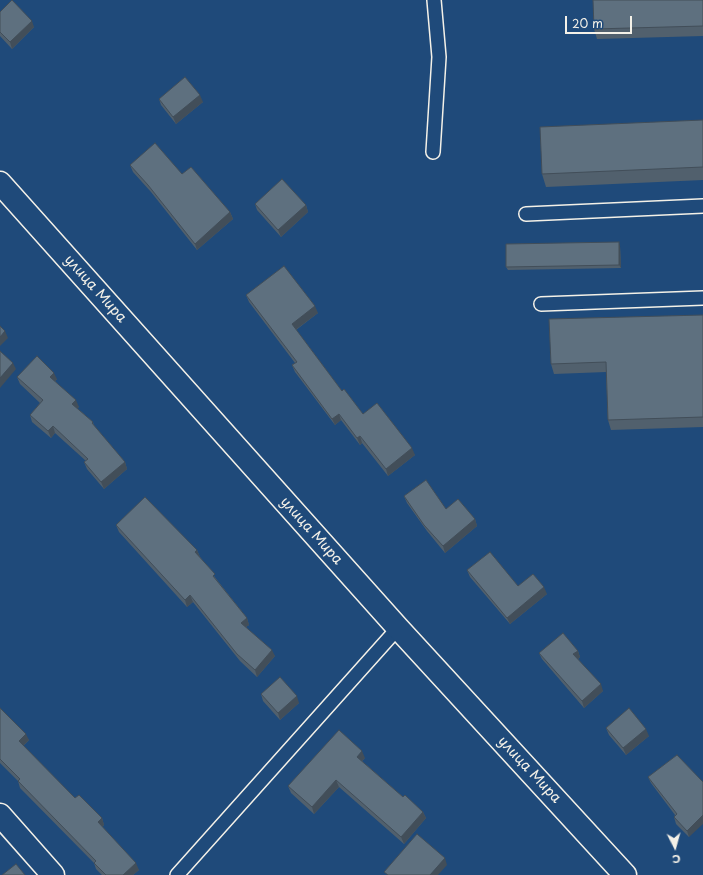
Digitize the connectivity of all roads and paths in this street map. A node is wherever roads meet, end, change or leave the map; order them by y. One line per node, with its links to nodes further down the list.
1 (434, 0): 2 (lane)
2 (433, 152)
3 (0, 183): 8 (main road, улица Мира)
4 (703, 206): 5 (lane)
5 (526, 214)
6 (703, 298): 7 (lane)
7 (541, 304)
8 (398, 628): 11 (lane); 12 (main road, улица Мира)
9 (0, 815): 10 (main road)
10 (53, 875)
11 (177, 875)
12 (625, 875)

